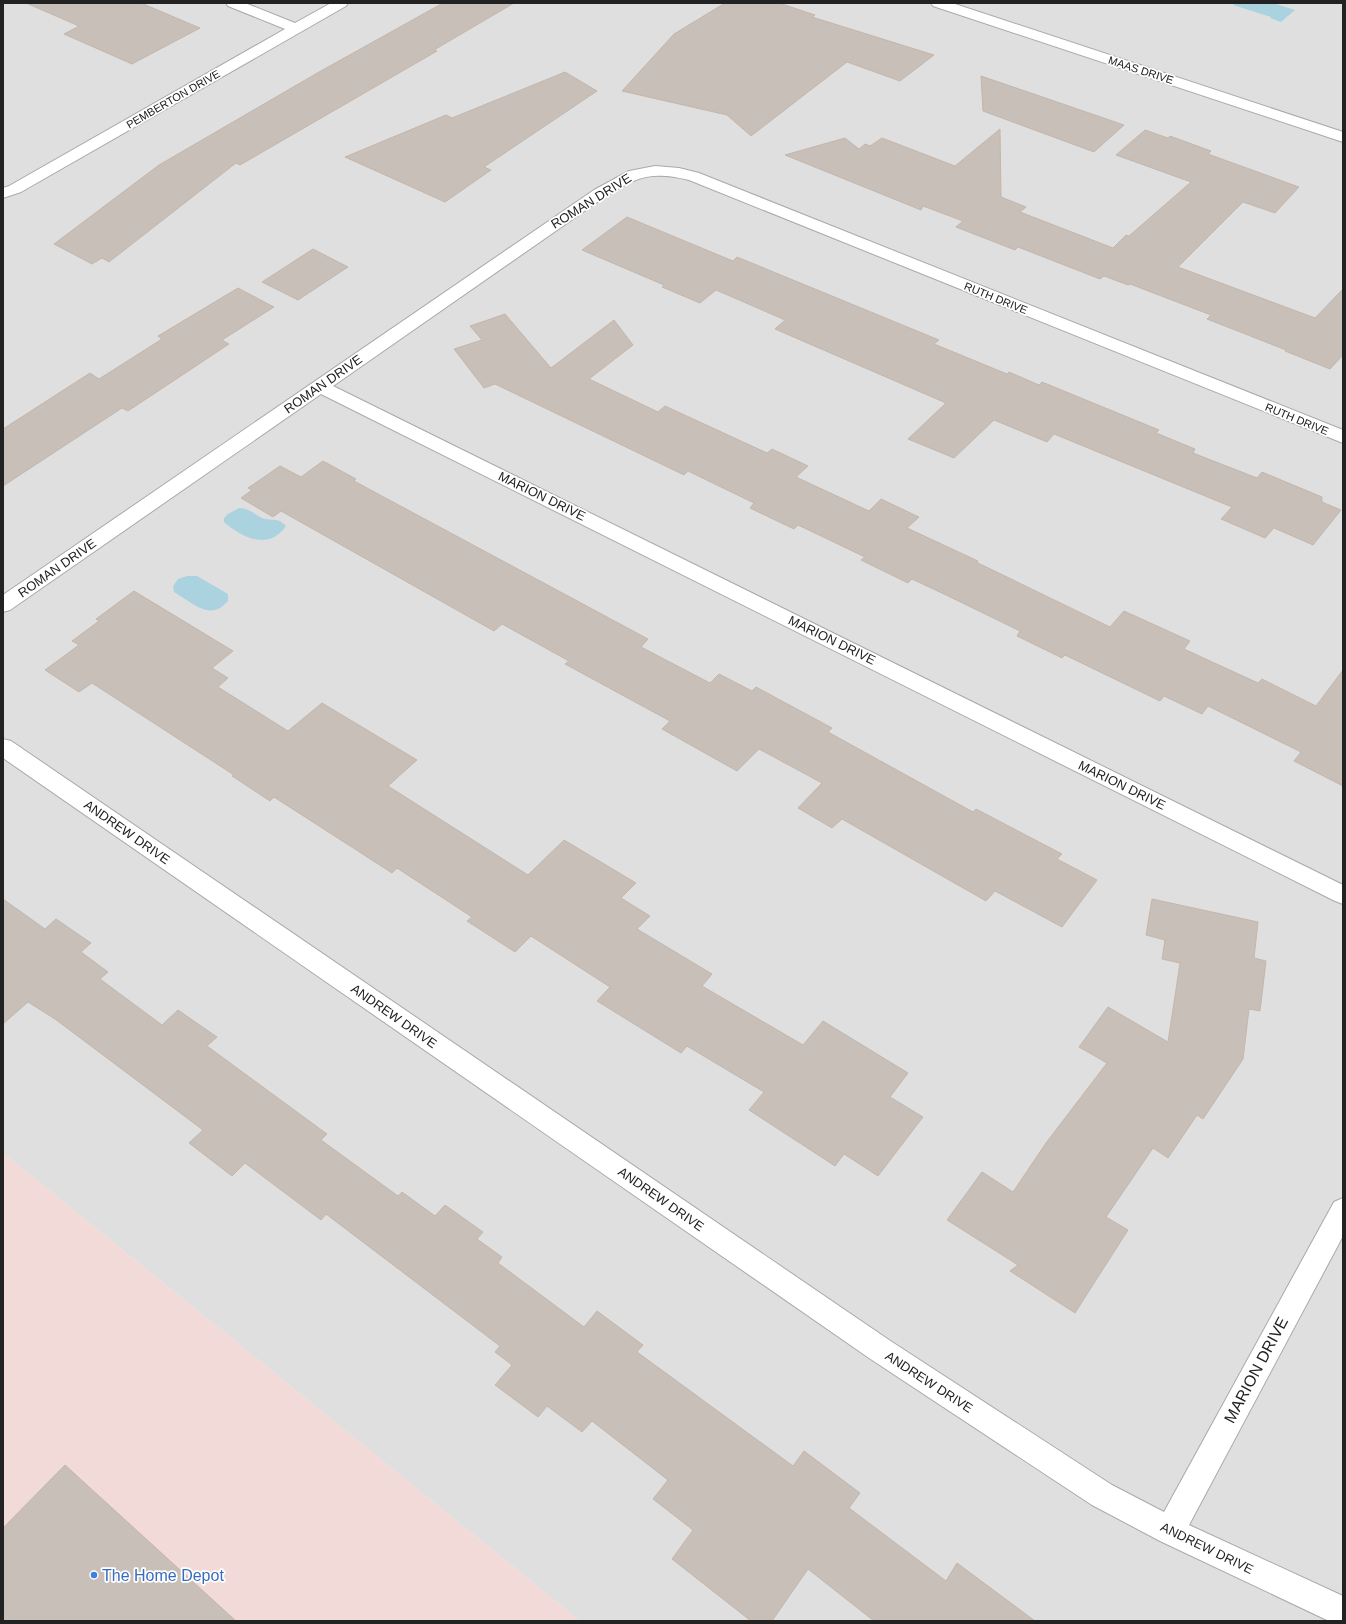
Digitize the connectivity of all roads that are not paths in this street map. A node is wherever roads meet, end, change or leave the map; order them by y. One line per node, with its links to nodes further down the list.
1 (233, 3): 4 (street)
2 (342, 3): 4 (street, PEMBERTON DRIVE)
3 (938, 3): 5 (street, MAAS DRIVE)
4 (296, 28): 7 (street, PEMBERTON DRIVE)
5 (1343, 137)
6 (647, 170): 8 (street, ROMAN DRIVE); 9 (street, RUTH DRIVE)
7 (3, 193)
8 (320, 386): 10 (street, ROMAN DRIVE); 12 (street, MARION DRIVE)
9 (1343, 437)
10 (3, 605)
11 (3, 747): 14 (street, ANDREW DRIVE)
12 (1343, 894)
13 (1343, 1210): 14 (street, MARION DRIVE)
14 (1170, 1531): 15 (street, ANDREW DRIVE)
15 (1343, 1612)

